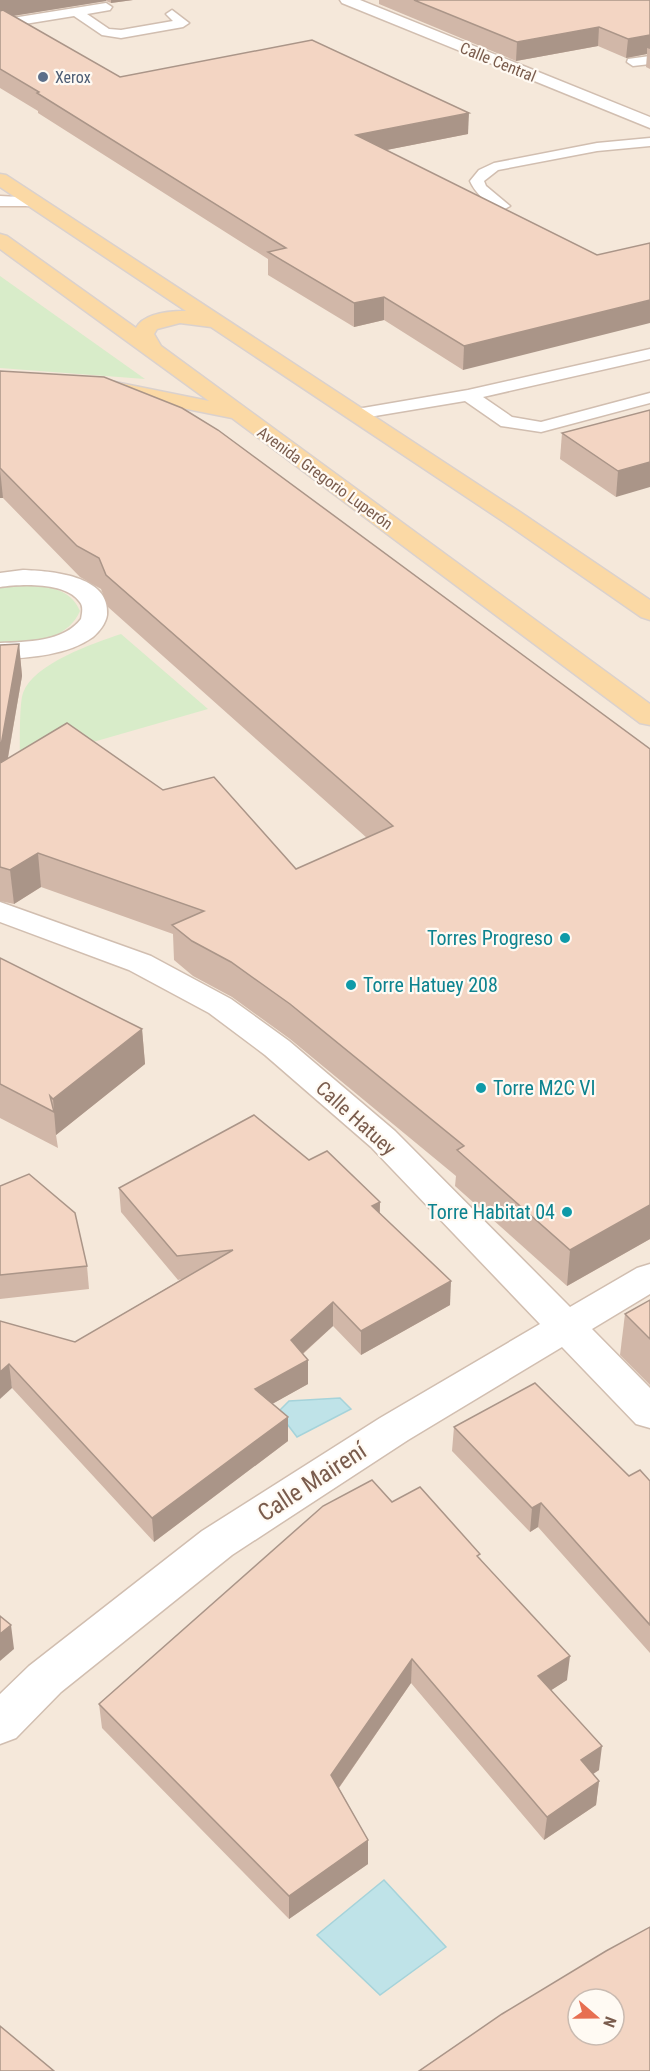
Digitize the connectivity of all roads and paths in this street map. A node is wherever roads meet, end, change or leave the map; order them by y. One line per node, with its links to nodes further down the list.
1 (347, 0): 8 (street, Calle Central)
2 (106, 7): 3 (lane)
3 (76, 12): 4 (lane); 5 (lane)
4 (172, 14)
5 (0, 24)
6 (650, 60): 7 (lane)
7 (633, 62)
8 (650, 123)
9 (650, 142): 13 (lane)
10 (0, 179): 12 (main road)
11 (0, 201): 12 (street)
12 (33, 202): 15 (main road)
13 (503, 206)
14 (0, 240): 16 (main road, Avenida Gregorio Luperón)
15 (224, 325): 16 (main road); 22 (main road)
16 (151, 347): 21 (main road, Avenida Gregorio Luperón)
17 (650, 354): 19 (lane)
18 (74, 381): 21 (main road)
19 (468, 395): 20 (lane); 22 (lane)
20 (650, 398)
21 (239, 414): 26 (main road, Avenida Gregorio Luperón)
22 (357, 414): 24 (main road)
23 (0, 580): 25 (street)
24 (650, 612)
25 (0, 651)
26 (650, 717)
27 (0, 911): 29 (street, Calle Hatuey)
28 (650, 1277): 29 (street, Calle Mairení)
29 (566, 1328): 30 (street, Calle Hatuey); 31 (street, Calle Mairení)
30 (650, 1413)
31 (0, 1725)

